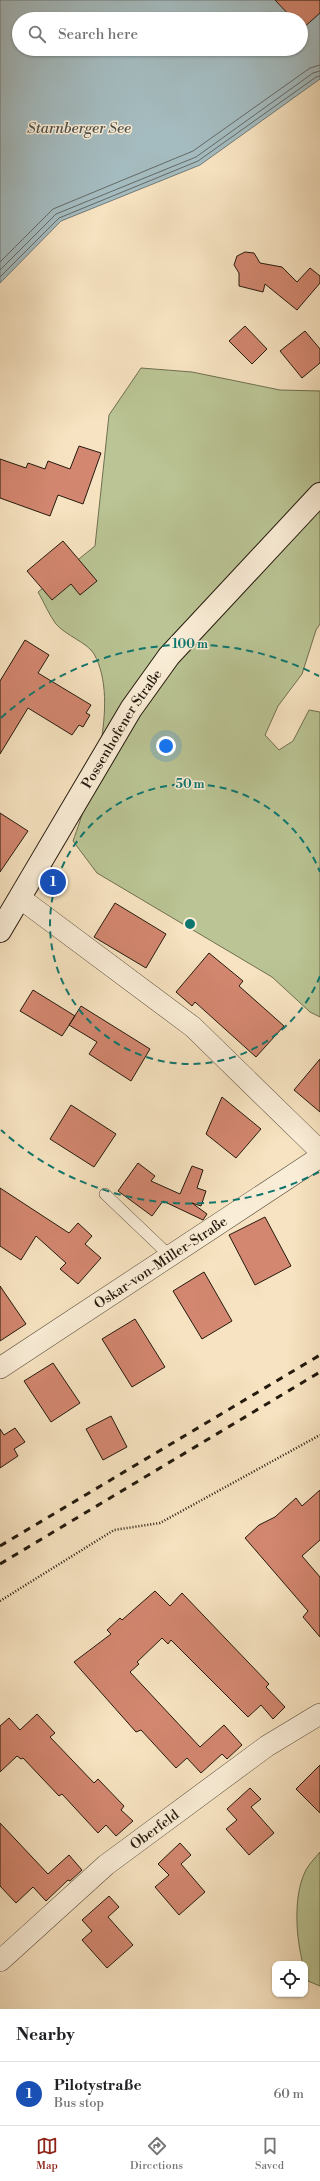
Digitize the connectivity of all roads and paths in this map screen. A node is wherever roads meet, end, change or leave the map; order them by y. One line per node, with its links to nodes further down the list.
1 (320, 494): 2 (main road, Possenhofener Straße)
2 (20, 898): 3 (main road, Possenhofener Straße); 4 (street)
3 (0, 931)
4 (320, 1151)
5 (320, 1157): 7 (street, Oskar-von-Miller-Straße)
6 (105, 1194): 7 (lane)
7 (170, 1256): 8 (street, Oskar-von-Miller-Straße)
8 (0, 1368)
9 (320, 1435): 10 (path)
10 (0, 1601)
11 (320, 1714): 12 (street, Oberfeld)
12 (0, 1960)

